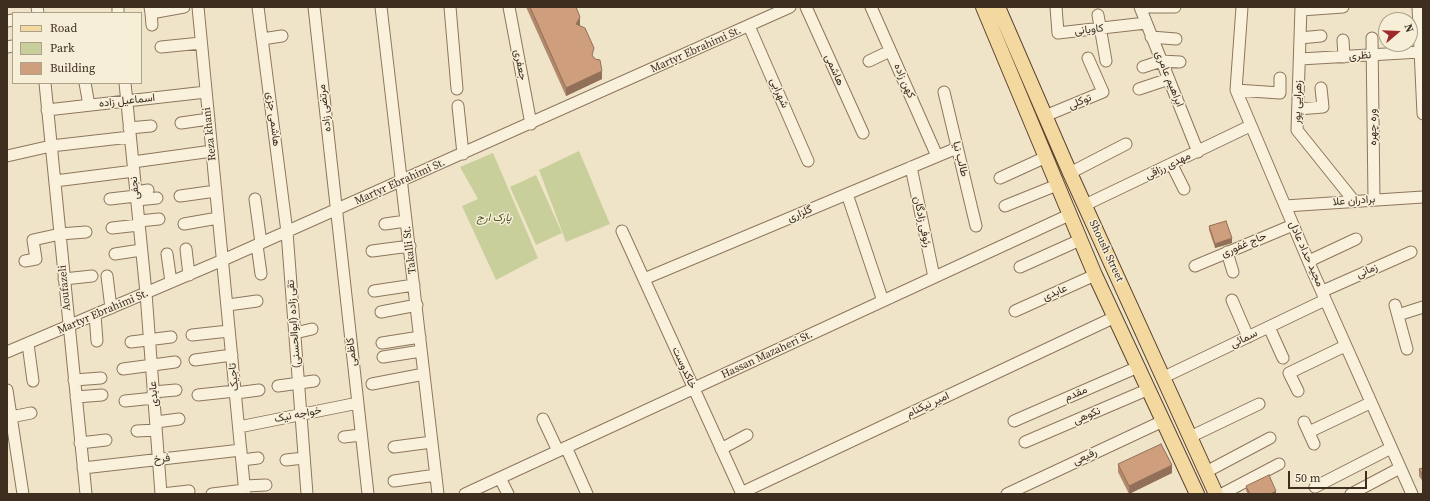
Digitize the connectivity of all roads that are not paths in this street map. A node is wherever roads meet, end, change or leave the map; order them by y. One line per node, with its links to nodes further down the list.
1 (184, 7): 20 (street)
2 (198, 7): 34 (street, Reza khani)
3 (258, 7): 31 (street, هاشمی جزی)
4 (314, 7): 107 (street, مرتضی زاده)
5 (380, 7): 90 (street, Takalli St.)
6 (450, 7): 54 (street)
7 (509, 7): 69 (street, جعفری)
8 (790, 7): 24 (street, Martyr Ebrahimi St.)
9 (806, 7): 73 (street, هاشمی)
10 (871, 7): 37 (street, کهن زاده)
11 (983, 7): 82 (main road, Shoush Street)
12 (998, 7): 66 (main road, Shoush Street)
13 (1056, 7): 25 (street, کاویانی)
14 (1140, 7): 15 (street); 22 (street, ابراهیم عامری)
15 (1174, 7)
16 (1242, 7): 56 (street, مجید حداد عادل)
17 (1342, 7): 19 (street)
18 (1418, 7): 36 (street)
19 (1301, 9): 29 (street, زهرایی پور)
20 (150, 10): 23 (street)
21 (1098, 15): 25 (street)
22 (1146, 22): 25 (street, کاویانی); 27 (street, ابراهیم عامری)
23 (152, 25)
24 (749, 26): 69 (street, Martyr Ebrahimi St.); 83 (street, شهرابی)
25 (1101, 29): 43 (street)
26 (282, 36): 31 (street)
27 (1152, 36): 32 (street); 44 (street, ابراهیم عامری)
28 (1321, 36): 29 (street)
29 (1300, 38): 41 (street, زهرایی پور)
30 (1372, 38): 38 (street, وره چهره)
31 (262, 39): 120 (street, هاشمی جزی)
32 (1176, 39)
33 (1343, 40): 39 (street)
34 (201, 43): 35 (street); 57 (street, Reza khani)
35 (161, 47)
36 (1421, 48): 38 (street, نظری); 47 (street)
37 (890, 51): 42 (street); 81 (street, کهن زاده)
38 (1372, 55): 39 (street, نظری); 102 (street, وره چهره)
39 (1344, 57): 41 (street, نظری)
40 (1088, 58): 66 (street, توکلی)
41 (1300, 59): 64 (street, زهرایی پور)
42 (868, 61)
43 (1106, 61)
44 (1162, 61): 45 (street); 46 (street); 49 (street, ابراهیم عامری)
45 (1180, 62)
46 (1143, 67)
47 (1422, 74): 60 (street)
48 (1280, 78): 56 (street)
49 (1169, 79): 55 (street); 78 (street, ابراهیم عامری)
50 (45, 84): 63 (street, Aoufazeli)
51 (85, 84): 61 (street)
52 (125, 84): 59 (street, نجفی)
53 (1322, 88): 64 (street)
54 (457, 89)
55 (1139, 90)
56 (1236, 90): 71 (street, مجید حداد عادل)
57 (206, 92): 59 (street, اسماعیل زاده); 67 (street, Reza khani)
58 (944, 92): 76 (street, طالب نیا)
59 (127, 101): 61 (street, اسماعیل زاده); 72 (street, نجفی)
60 (1423, 104): 65 (street)
61 (89, 105): 63 (street, اسماعیل زاده)
62 (458, 106): 79 (street)
63 (48, 110): 75 (street, Aoufazeli)
64 (1298, 110): 103 (street, زهرایی پور)
65 (1423, 114)
66 (1045, 116): 87 (main road, Shoush Street)
67 (209, 119): 68 (street); 77 (street, Reza khani)
68 (181, 123)
69 (531, 124): 79 (street, Martyr Ebrahimi St.)
70 (151, 126): 72 (street)
71 (1250, 126): 78 (street, مهدی رزاقی); 106 (street, مجید حداد عادل)
72 (130, 132): 75 (street); 85 (street, نجفی)
73 (863, 133)
74 (1126, 144): 87 (street)
75 (51, 146): 80 (street); 89 (street, Aoufazeli)
76 (957, 148): 81 (street, گلزاری); 116 (street, طالب نیا)
77 (212, 151): 85 (street); 94 (street, Reza khani)
78 (1198, 152): 84 (street, مهدی رزاقی)
79 (462, 154): 90 (street, Martyr Ebrahimi St.)
80 (7, 156)
81 (937, 156): 86 (street, گلزاری)
82 (1046, 157): 88 (street); 91 (main road, Shoush Street)
83 (808, 161)
84 (1172, 165): 92 (street); 104 (street, مهدی رزاقی)
85 (133, 167): 89 (street); 96 (street, نجفی)
86 (911, 167): 95 (street, گلزاری); 144 (street, رئوفی زادگان)
87 (1070, 173): 104 (main road, Shoush Street)
88 (1000, 178)
89 (55, 181): 121 (street, Aoufazeli)
90 (401, 181): 107 (street, Martyr Ebrahimi St.); 111 (street, Takalli St.)
91 (1057, 185): 105 (street); 108 (main road, Shoush Street)
92 (1184, 189)
93 (148, 190): 96 (street)
94 (216, 192): 97 (street); 109 (street, Reza khani)
95 (847, 194): 146 (street, گلزاری); 154 (street)
96 (136, 196): 99 (street); 100 (street); 112 (street, نجفی)
97 (180, 196)
98 (1423, 197): 102 (street, برادران علا)
99 (157, 198)
100 (110, 199)
101 (255, 199): 124 (street)
102 (1374, 200): 103 (street, برادران علا)
103 (1354, 201): 106 (street, برادران علا)
104 (1085, 205): 191 (main road, Shoush Street)
105 (1005, 206)
106 (1285, 206): 115 (street, مجید حداد عادل)
107 (337, 210): 120 (street, Martyr Ebrahimi St.); 211 (street, کاظمی)
108 (1069, 215): 123 (main road, Shoush Street); 144 (street, Hassan Mazaheri St.)
109 (218, 218): 113 (street); 133 (street, Reza khani)
110 (159, 219): 112 (street)
111 (406, 220): 114 (street); 125 (street, Takalli St.)
112 (139, 223): 117 (street); 127 (street, نجفی)
113 (184, 224)
114 (385, 224)
115 (1293, 225): 129 (street, حاج غفوری); 135 (street, مجید حداد عادل)
116 (976, 226)
117 (112, 228)
118 (622, 230): 146 (street, خاکدوست)
119 (86, 232): 121 (street)
120 (287, 232): 124 (street, Martyr Ebrahimi St.); 167 (street, تقی زاده (ابوالحسنی))
121 (60, 234): 134 (street); 145 (street, Aoufazeli)
122 (1356, 239): 135 (street)
123 (1080, 240): 137 (street); 141 (main road, Shoush Street)
124 (259, 244): 133 (street, Martyr Ebrahimi St.); 139 (street)
125 (410, 246): 128 (street); 148 (street, Takalli St.)
126 (186, 249): 140 (street)
127 (142, 250): 131 (street); 150 (street, نجفی)
128 (372, 251)
129 (1227, 252): 136 (street, حاج غفوری); 138 (street)
130 (1411, 252): 151 (street, زمانی)
131 (115, 254)
132 (167, 254): 147 (street)
133 (223, 260): 140 (street, Martyr Ebrahimi St.); 155 (street, تاجیک)
134 (25, 261)
135 (1309, 261): 151 (street, مجید حداد عادل)
136 (1195, 266)
137 (1020, 267)
138 (1233, 272)
139 (261, 274)
140 (189, 275): 147 (street, Martyr Ebrahimi St.)
141 (1095, 275): 159 (street, عابدی); 162 (main road, Shoush Street)
142 (92, 276): 145 (street)
143 (107, 276): 158 (street)
144 (934, 277): 154 (street, Hassan Mazaheri St.)
145 (64, 279): 163 (street, Aoufazeli)
146 (644, 280): 198 (street, خاکدوست)
147 (171, 282): 150 (street, Martyr Ebrahimi St.)
148 (414, 285): 149 (street); 156 (street, Takalli St.)
149 (374, 291)
150 (146, 294): 158 (street, Martyr Ebrahimi St.); 172 (street, عابدی)
151 (1324, 296): 164 (street, سمائی); 177 (street, مجید حداد عادل)
152 (1232, 300): 170 (street)
153 (257, 301): 155 (street)
154 (883, 301): 198 (street, Hassan Mazaheri St.)
155 (228, 305): 166 (street, تاجیک)
156 (416, 305): 160 (street); 171 (street, Takalli St.)
157 (1423, 307): 178 (street)
158 (111, 308): 161 (street, Martyr Ebrahimi St.)
159 (1015, 311)
160 (381, 312)
161 (95, 315): 163 (street, Martyr Ebrahimi St.); 173 (street)
162 (1115, 317): 187 (main road, Shoush Street); 263 (street, امیر نیکنام)
163 (69, 327): 176 (street, Martyr Ebrahimi St.); 192 (street, Aoufazeli)
164 (1269, 327): 170 (street, سمائی); 183 (street)
165 (312, 329): 167 (street)
166 (229, 331): 168 (street); 181 (street, تاجیک)
167 (295, 333): 195 (street, تقی زاده (ابوالحسنی))
168 (192, 335)
169 (171, 337): 172 (street)
170 (1248, 337): 191 (street, سمائی)
171 (420, 338): 175 (street); 179 (street, Takalli St.)
172 (149, 340): 174 (street); 186 (street, عابدی)
173 (97, 341)
174 (131, 342)
175 (382, 343)
176 (28, 344): 180 (street, Martyr Ebrahimi St.); 193 (street)
177 (1345, 346): 203 (street); 210 (street, مجید حداد عادل)
178 (1407, 349)
179 (421, 351): 182 (street); 189 (street, Takalli St.)
180 (7, 352)
181 (232, 355): 184 (street); 204 (street, تاجیک)
182 (383, 357)
183 (1283, 358)
184 (195, 360)
185 (175, 362): 186 (street)
186 (151, 365): 188 (street); 206 (street, عابدی)
187 (1138, 366): 199 (main road, Shoush Street); 219 (street, مقدم)
188 (123, 368)
189 (424, 374): 196 (street); 229 (street, Takalli St.)
190 (101, 378): 192 (street)
191 (1162, 378): 226 (main road, Shoush Street)
192 (74, 380): 208 (street, Aoufazeli)
193 (33, 381)
194 (314, 381): 195 (street)
195 (298, 384): 197 (street); 214 (street, تقی زاده (ابوالحسنی))
196 (372, 384)
197 (278, 386)
198 (694, 388): 235 (street, Hassan Mazaheri St.); 236 (street, خاکدوست)
199 (1149, 389): 218 (main road, Shoush Street); 230 (street, نکوهی)
200 (7, 390): 215 (street)
201 (176, 390): 206 (street)
202 (259, 390): 204 (street)
203 (1298, 391)
204 (235, 392): 207 (street); 221 (street, تاجیک)
205 (102, 395): 208 (street)
206 (154, 395): 209 (street); 220 (street, عابدی)
207 (198, 395)
208 (76, 397): 231 (street, Aoufazeli)
209 (125, 401)
210 (1370, 403): 232 (street); 234 (street, مجید حداد عادل)
211 (358, 404): 214 (street, خواجه نیک); 223 (street, کاظمی)
212 (1259, 404): 226 (street)
213 (31, 413): 215 (street)
214 (301, 415): 221 (street, خواجه نیک); 239 (street, تقی زاده (ابوالحسنی))
215 (11, 417): 253 (street)
216 (543, 419): 235 (street)
217 (179, 420): 220 (street)
218 (1163, 420): 264 (street, رفیعی); 265 (main road, Shoush Street)
219 (1014, 421)
220 (156, 426): 222 (street); 240 (street, عابدی)
221 (239, 427): 237 (street, تاجیک)
222 (137, 431)
223 (362, 435): 225 (street); 258 (street, کاظمی)
224 (747, 435): 236 (street)
225 (344, 437)
226 (1190, 437): 245 (main road, Shoush Street)
227 (1270, 438): 245 (street)
228 (106, 440): 231 (street)
229 (432, 442): 233 (street); 246 (street, Takalli St.)
230 (1025, 442)
231 (80, 443): 243 (street, Aoufazeli)
232 (1314, 444)
233 (394, 447)
234 (1391, 448): 244 (street, مجید حداد عادل); 250 (street)
235 (562, 449): 247 (street, Hassan Mazaheri St.); 262 (street)
236 (721, 449): 263 (street, خاکدوست)
237 (242, 455): 238 (street, فرخ); 240 (street, فرخ); 251 (street, تاجیک)
238 (258, 458)
239 (304, 458): 241 (street); 257 (street, تقی زاده (ابوالحسنی))
240 (159, 460): 243 (street, فرخ); 255 (street, عابدی)
241 (286, 460)
242 (1280, 464): 267 (street)
243 (83, 468): 254 (street, Aoufazeli)
244 (1400, 468): 268 (street); 269 (street, مجید حداد عادل)
245 (1206, 472): 266 (main road, Shoush Street)
246 (436, 475): 248 (street); 259 (street, Takalli St.)
247 (500, 478): 260 (street, Hassan Mazaheri St.); 261 (street)
248 (394, 481)
249 (266, 485): 251 (street)
250 (1315, 487)
251 (245, 490): 256 (street)
252 (190, 491): 255 (street)
253 (23, 494)
254 (86, 494)
255 (162, 494)
256 (212, 494)
257 (307, 494)
258 (368, 494)
259 (438, 494)
260 (465, 494)
261 (508, 494)
262 (587, 494)
263 (742, 494)
264 (1007, 494)
265 (1198, 494)
266 (1216, 494)
267 (1222, 494)
268 (1351, 494)
269 (1412, 494)

